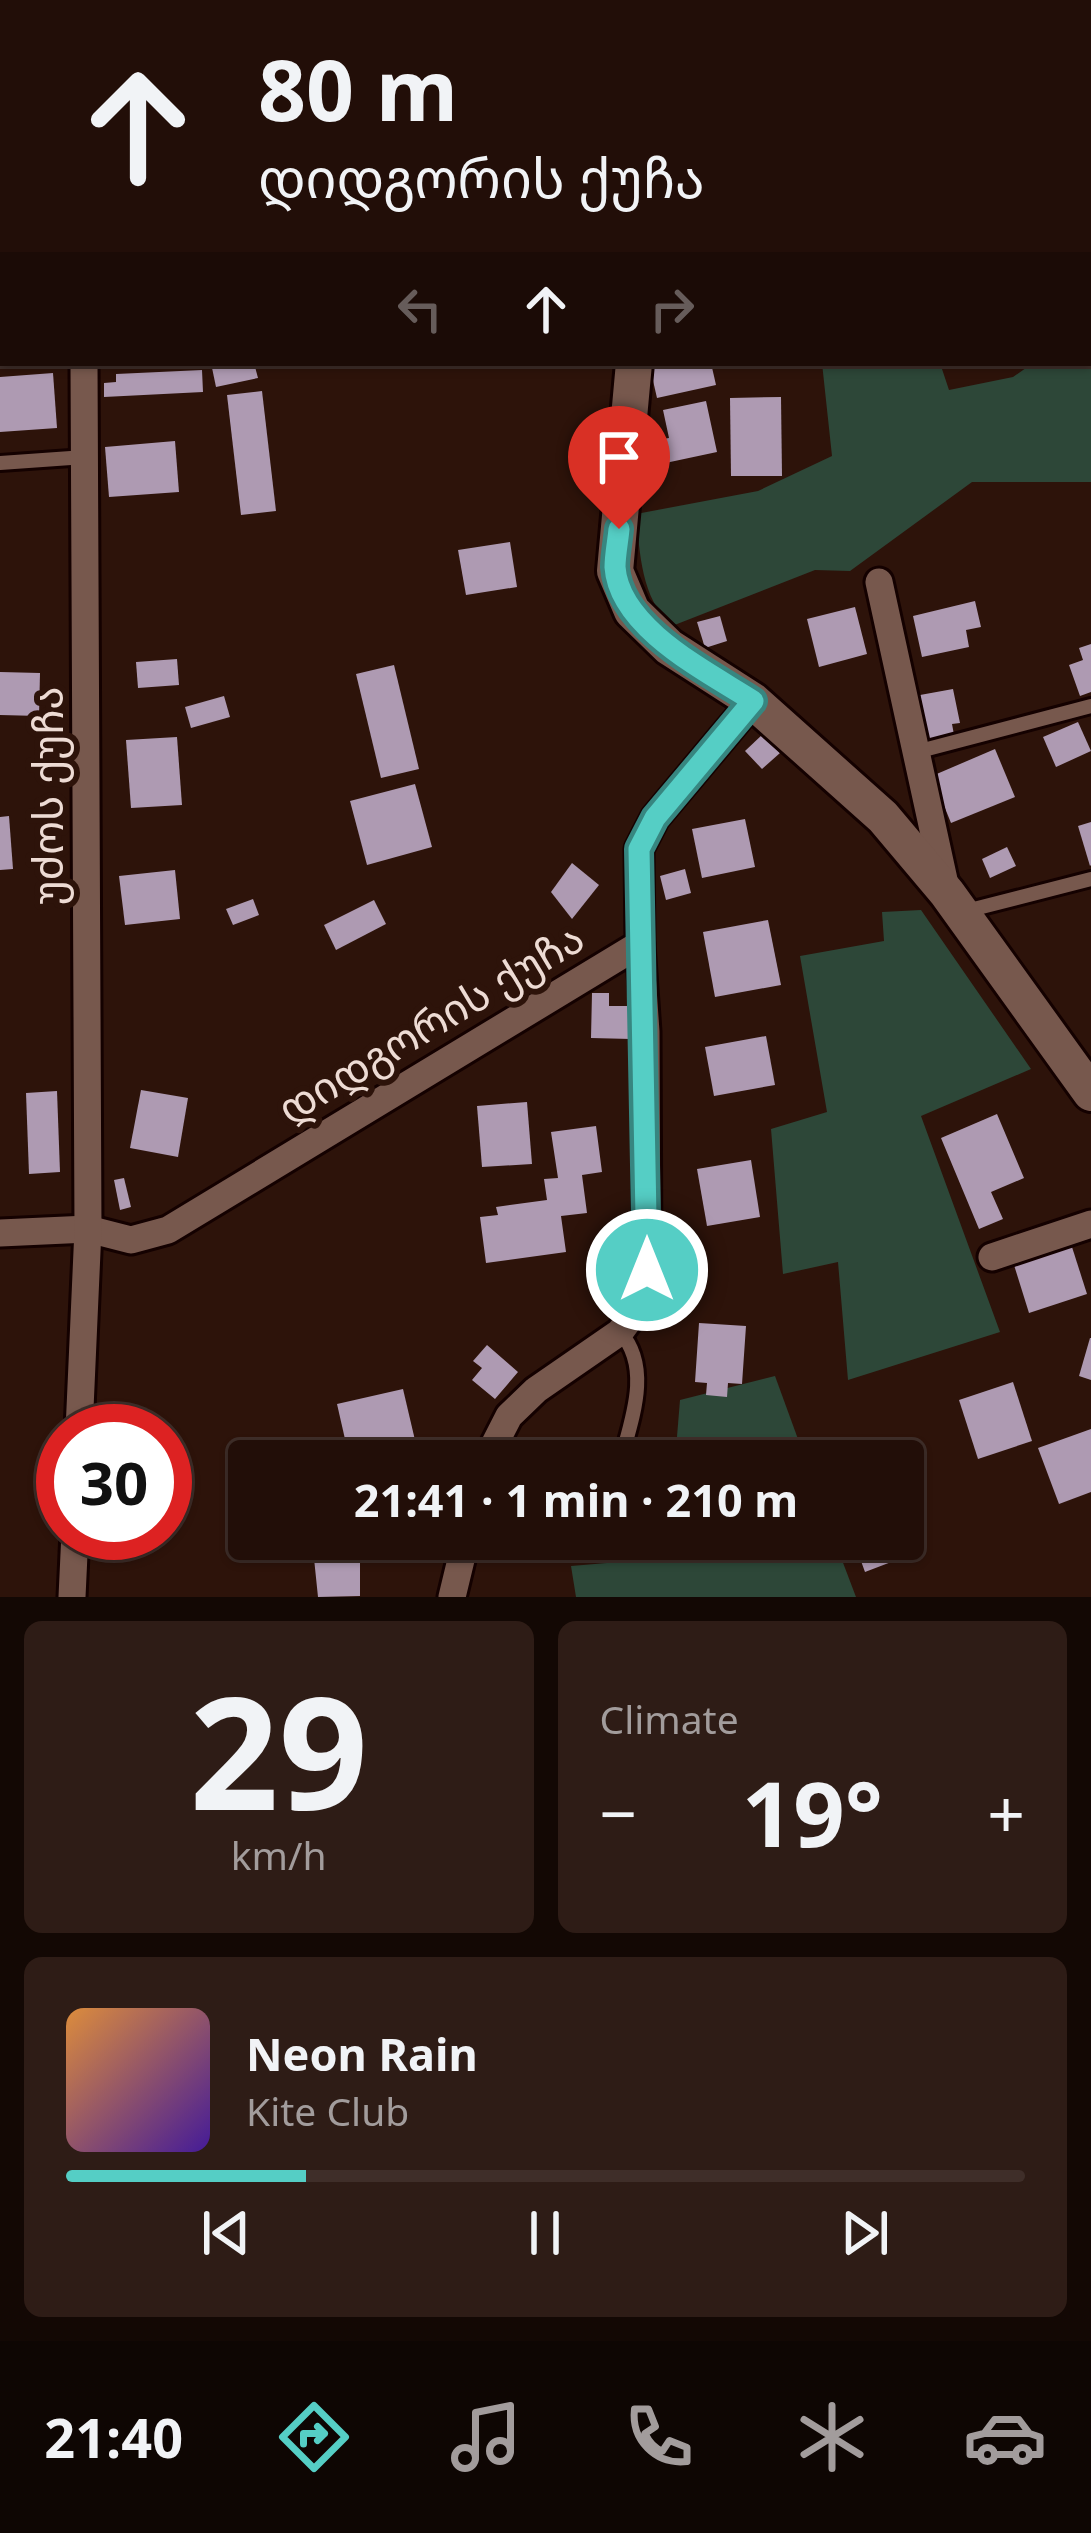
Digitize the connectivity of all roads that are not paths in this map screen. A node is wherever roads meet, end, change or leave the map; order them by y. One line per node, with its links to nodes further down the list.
1 (83, 366): 3 (street, უძოს ქუჩა)
2 (634, 366): 6 (street)
3 (85, 458): 4 (lane); 14 (street, უძოს ქუჩა)
4 (0, 464)
5 (879, 582): 8 (street)
6 (753, 701): 10 (street); 11 (street, დიდგორის ქუჩა)
7 (1091, 706): 8 (lane)
8 (916, 752): 10 (street)
9 (1091, 879): 10 (lane)
10 (954, 903): 12 (street)
11 (640, 944): 14 (street, დიდგორის ქუჩა); 17 (street)
12 (1091, 1093)
13 (1091, 1224): 16 (street)
14 (88, 1229): 15 (street, დიდგორის ქუჩა); 18 (street, უძოს ქუჩა)
15 (0, 1233)
16 (992, 1257)
17 (620, 1332): 19 (street); 20 (lane)
18 (80, 1404)
19 (497, 1440)
20 (626, 1440)
21 (73, 1560): 23 (street)
22 (461, 1560): 24 (street)
23 (72, 1597)
24 (452, 1597)

